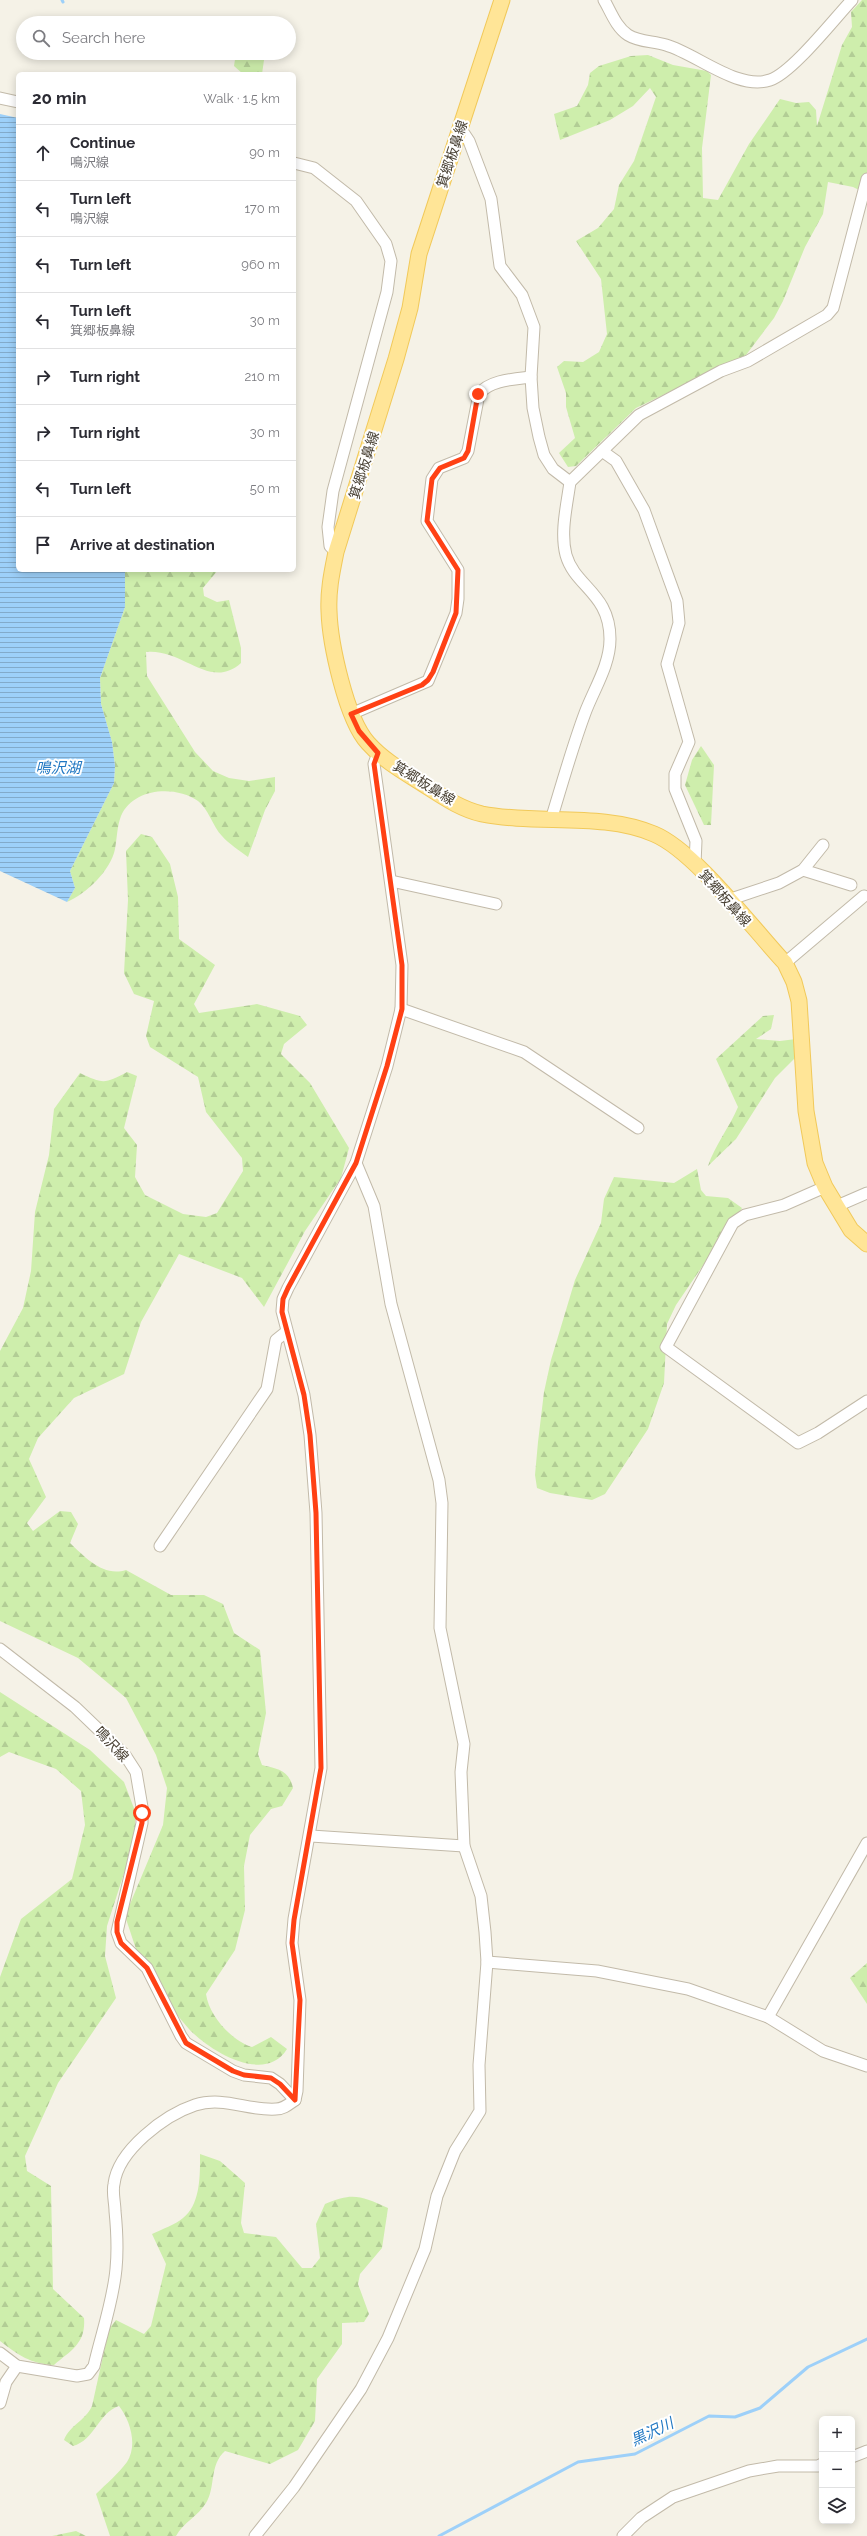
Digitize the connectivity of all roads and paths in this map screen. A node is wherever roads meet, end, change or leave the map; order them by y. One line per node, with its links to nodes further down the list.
1 (502, 0): 6 (main road, 箕郷板鼻線)
2 (604, 0): 3 (street)
3 (852, 0)
4 (0, 98): 5 (street)
5 (16, 102)
6 (461, 129): 9 (street); 12 (main road, 箕郷板鼻線)
7 (296, 164): 12 (street)
8 (867, 179): 10 (street)
9 (531, 377): 11 (street); 13 (street)
10 (602, 451): 11 (street); 17 (street)
11 (570, 482): 15 (street)
12 (336, 552): 13 (main road, 箕郷板鼻線)
13 (351, 714): 14 (main road, 箕郷板鼻線)
14 (378, 753): 15 (main road, 箕郷板鼻線); 19 (street)
15 (551, 820): 17 (main road, 箕郷板鼻線)
16 (823, 845): 18 (street)
17 (695, 864): 22 (main road, 箕郷板鼻線)
18 (804, 870): 20 (street); 22 (street)
19 (391, 881): 23 (street); 25 (street)
20 (851, 885)
21 (864, 896): 24 (street)
22 (728, 900): 24 (main road, 箕郷板鼻線)
23 (496, 904)
24 (784, 963): 28 (main road, 箕郷板鼻線)
25 (402, 1009): 26 (street); 27 (street)
26 (638, 1128)
27 (356, 1163): 32 (street); 38 (street)
28 (825, 1187): 30 (main road, 箕郷板鼻線); 33 (street)
29 (867, 1193): 30 (street)
30 (837, 1206): 31 (main road, 箕郷板鼻線)
31 (867, 1244)
32 (286, 1332): 34 (street); 36 (street)
33 (867, 1401)
34 (160, 1546)
35 (0, 1649): 42 (street, 鳴沢線)
36 (311, 1836): 38 (street); 42 (street)
37 (867, 1843): 40 (street)
38 (464, 1846): 39 (street)
39 (487, 1962): 40 (street); 49 (street)
40 (768, 2017): 41 (street)
41 (867, 2066)
42 (295, 2100): 44 (street)
43 (0, 2353): 44 (street)
44 (17, 2366): 45 (street)
45 (0, 2404)
46 (867, 2451): 47 (street)
47 (855, 2456)
48 (819, 2466): 50 (street)
49 (256, 2536)
50 (623, 2536)

